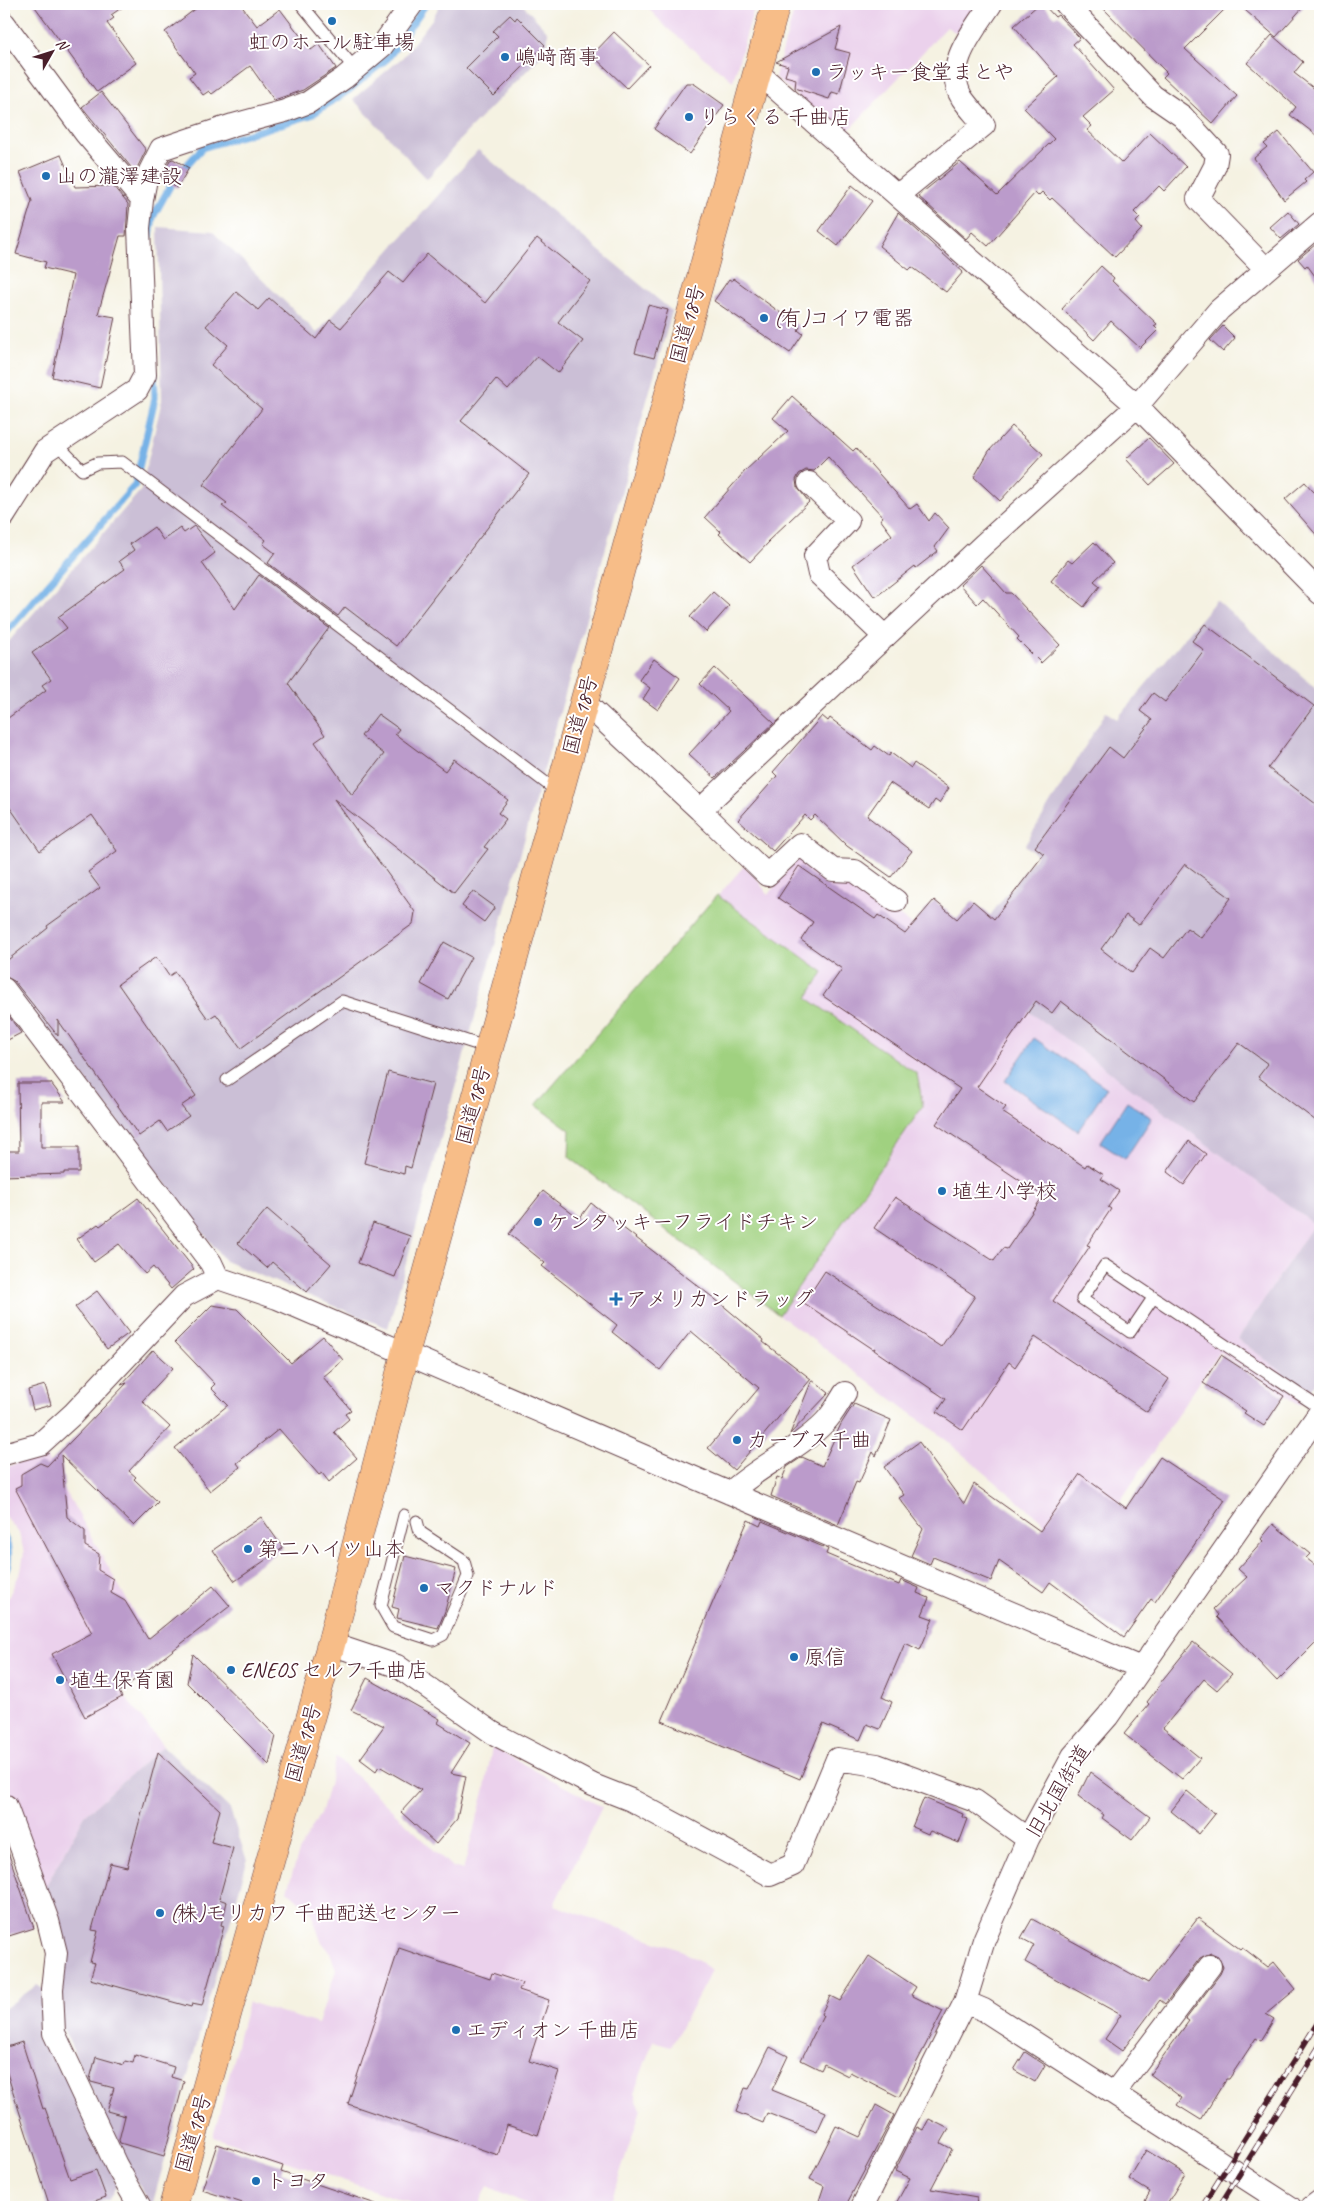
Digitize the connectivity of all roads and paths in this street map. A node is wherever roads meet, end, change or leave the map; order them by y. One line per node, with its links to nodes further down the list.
1 (301, 4): 7 (lane)
2 (412, 4): 7 (street)
3 (776, 4): 8 (highway, 国道18号)
4 (991, 4): 9 (street)
5 (1066, 4): 12 (street)
6 (4, 23): 10 (street)
7 (355, 69): 10 (street)
8 (757, 72): 9 (street); 19 (highway, 国道18号)
9 (898, 195): 13 (street)
10 (142, 200): 14 (street)
11 (1320, 224): 12 (street)
12 (1265, 268): 13 (street)
13 (1137, 406): 17 (street); 18 (street)
14 (56, 443): 16 (street); 20 (lane)
15 (809, 483): 18 (street)
16 (4, 516)
17 (1320, 591)
18 (885, 637): 21 (street)
19 (584, 701): 20 (highway, 国道18号); 21 (street)
20 (558, 792): 24 (highway, 国道18号)
21 (700, 810): 22 (street)
22 (896, 901)
23 (4, 989): 26 (street)
24 (489, 1048): 25 (lane); 28 (highway, 国道18号)
25 (226, 1080)
26 (218, 1278): 28 (street); 32 (street)
27 (1153, 1298): 27 (lane); 30 (lane)
28 (405, 1354): 33 (street); 36 (highway, 国道18号)
29 (845, 1393): 33 (street)
30 (1320, 1408)
31 (1320, 1412): 37 (street, 旧北国街道)
32 (4, 1454)
33 (730, 1493): 37 (street)
34 (404, 1515): 35 (lane)
35 (416, 1521)
36 (330, 1644): 39 (street); 45 (highway, 国道18号)
37 (1141, 1668): 39 (street, 旧北国街道)
38 (6, 1806): 44 (street)
39 (1028, 1839): 41 (street, 旧北国街道)
40 (1210, 1966): 42 (street)
41 (965, 2002): 42 (street); 46 (street, 旧北国街道)
42 (1114, 2093): 47 (street)
43 (1320, 2201): 48 (street)
44 (140, 2207)
45 (173, 2207)
46 (862, 2207)
47 (1290, 2207)
48 (1312, 2207)

